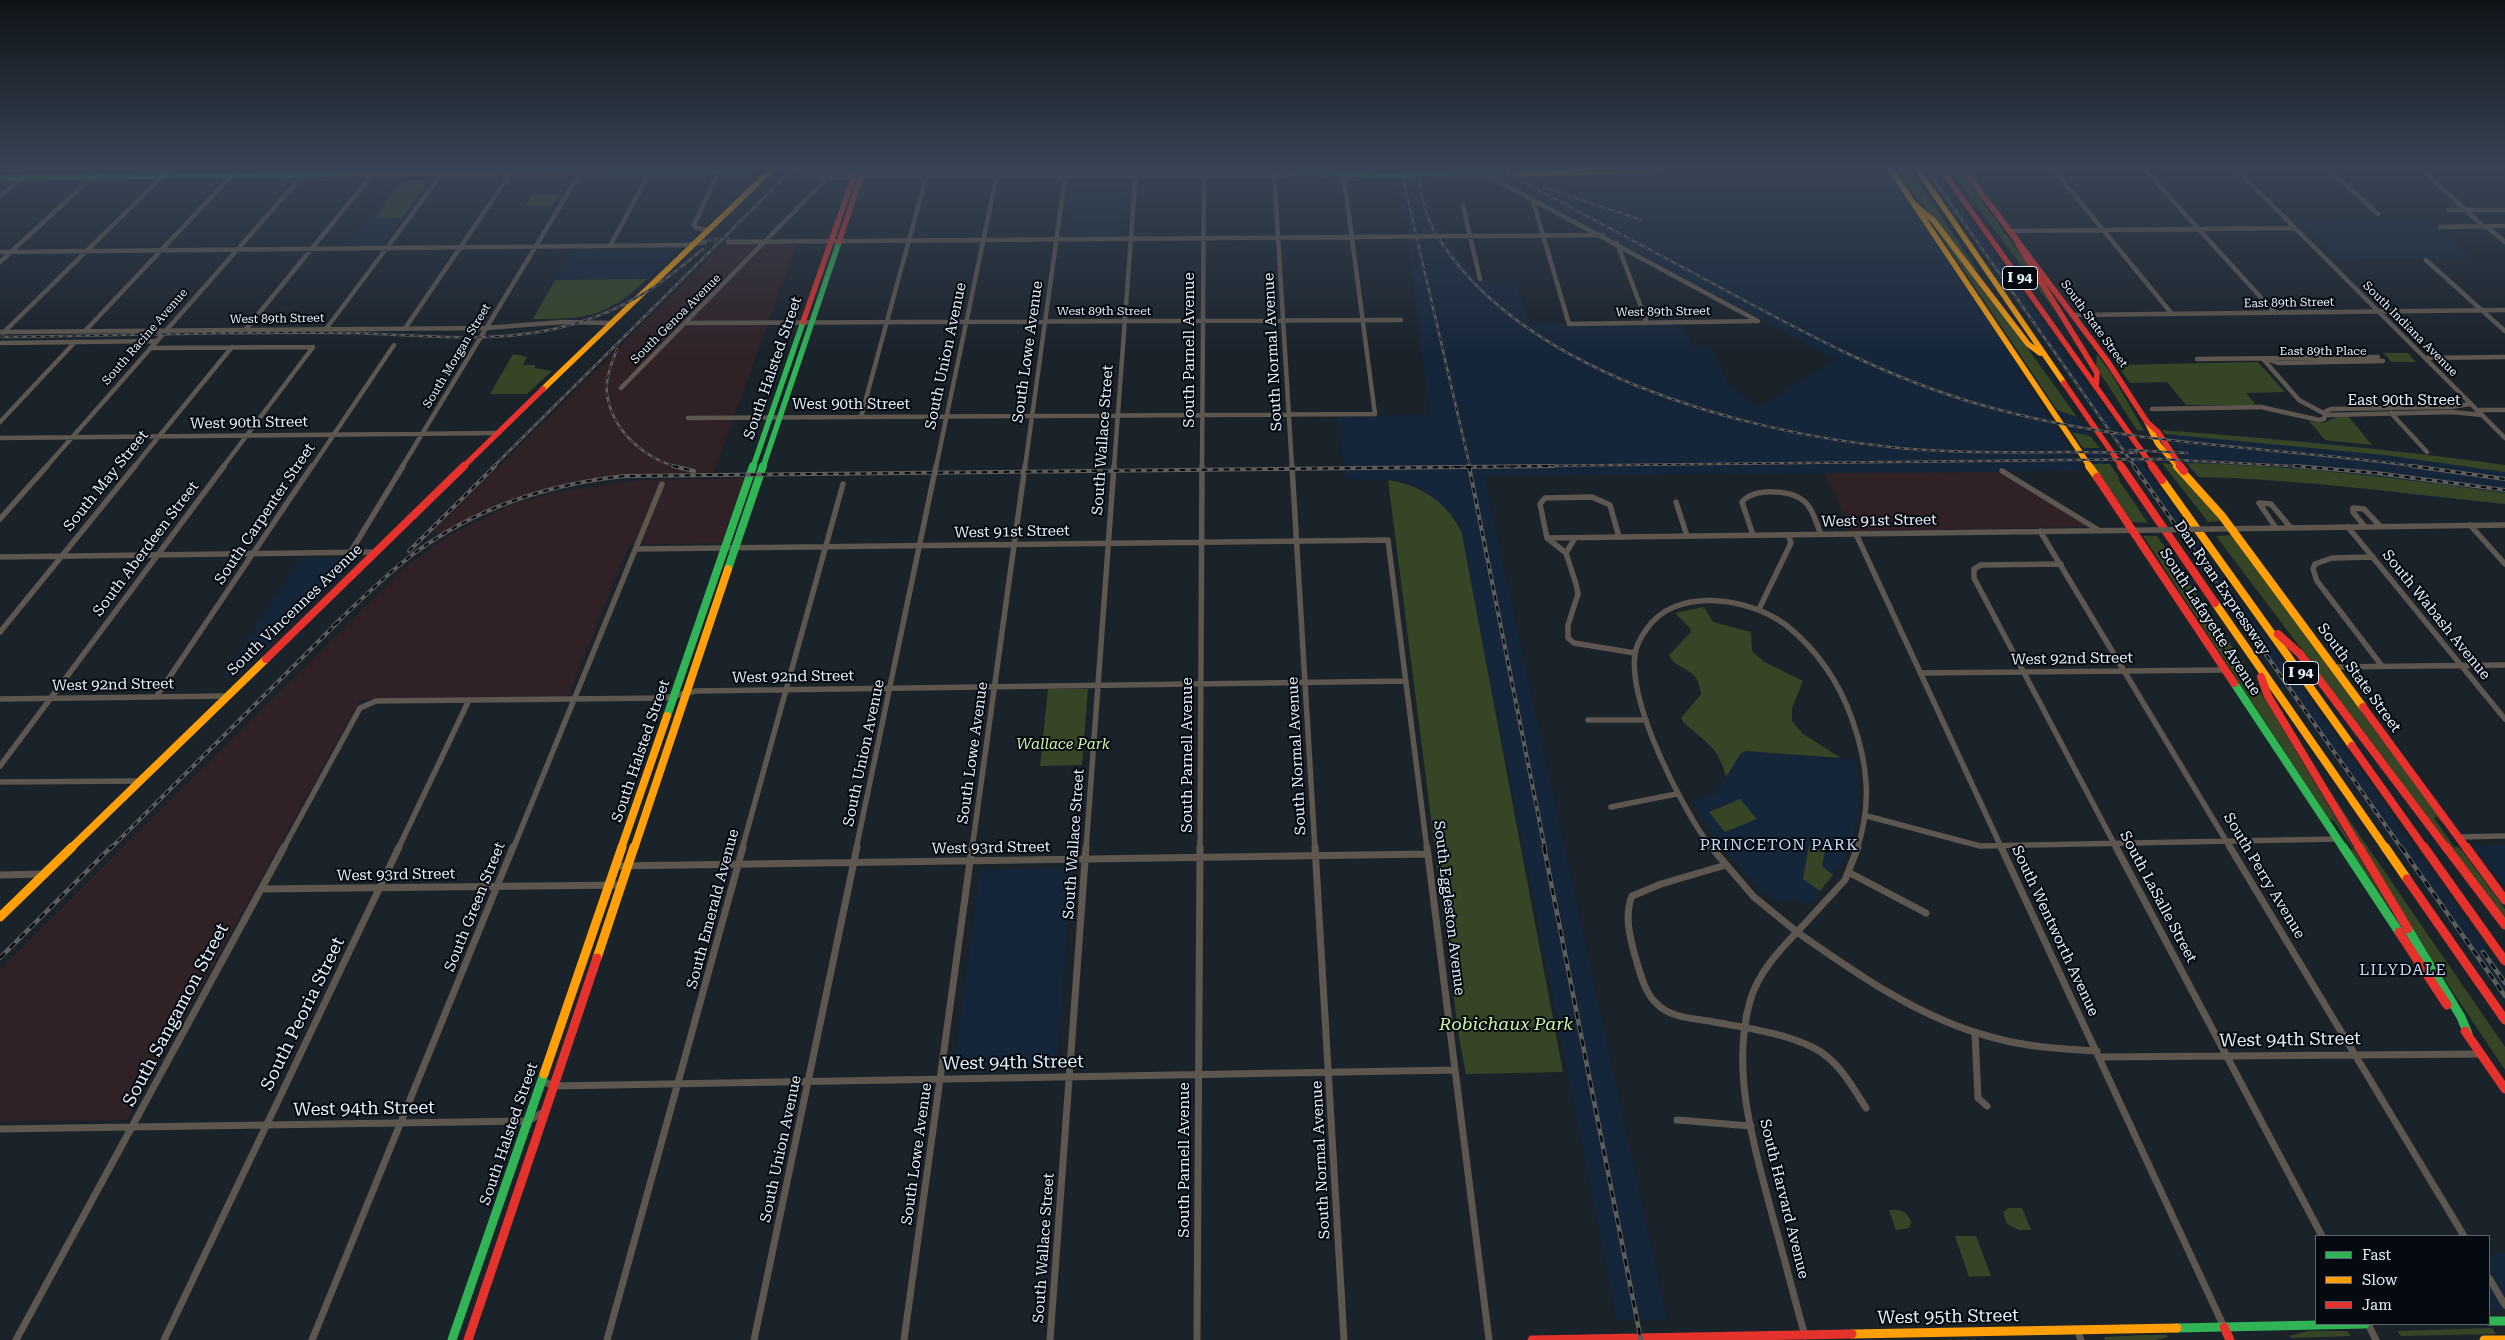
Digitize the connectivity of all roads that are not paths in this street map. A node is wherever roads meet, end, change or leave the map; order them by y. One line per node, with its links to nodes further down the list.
1 (2009, 232): 49 (main road, South State Street)
2 (32, 233): 59 (street)
3 (105, 233): 57 (street)
4 (178, 233): 55 (street)
5 (252, 233): 56 (street, South Racine Avenue)
6 (325, 233): 54 (street)
7 (398, 233): 53 (street)
8 (470, 233): 51 (street)
9 (544, 233): 52 (street, South Morgan Street)
10 (617, 233): 50 (street)
11 (706, 233): 47 (main road, South Vincennes Avenue)
12 (774, 233): 45 (street, South Genoa Avenue)
13 (838, 233): 39 (main road, South Halsted Street)
14 (911, 233): 40 (street)
15 (985, 233): 41 (street, South Union Avenue)
16 (1058, 233): 42 (street, South Lowe Avenue)
17 (1131, 233): 36 (street, South Wallace Street)
18 (1204, 233): 37 (street, South Parnell Avenue)
19 (1278, 233): 38 (street, South Normal Avenue)
20 (1352, 233): 35 (street)
21 (1469, 233): 34 (street)
22 (1542, 233): 33 (street)
23 (1598, 233): 32 (street)
24 (1933, 233): 146 (main road, South Lafayette Avenue)
25 (1942, 233): 98 (main road)
26 (1961, 233): 98 (main road, Dan Ryan Expressway / I 94)
27 (1987, 233): 103 (main road, Dan Ryan Expressway / I 94)
28 (2105, 233): 67 (street)
29 (2203, 233): 66 (street)
30 (2299, 233): 65 (street, South Indiana Avenue)
31 (2493, 233): 46 (street)
32 (1603, 235): 33 (street); 48 (street)
33 (1543, 236): 34 (street); 80 (street, West 89th Street)
34 (1470, 237): 35 (street); 62 (street)
35 (1352, 238): 38 (street); 70 (street)
36 (1131, 239): 37 (street); 42 (street); 72 (street, South Wallace Street)
37 (1204, 239): 38 (street); 73 (street, South Parnell Avenue)
38 (1278, 239): 69 (street, South Normal Avenue)
39 (835, 240): 40 (street); 45 (street); 79 (main road, South Halsted Street)
40 (909, 240): 41 (street); 74 (street)
41 (983, 240): 42 (street); 75 (street, South Union Avenue)
42 (1057, 240): 76 (street, South Lowe Avenue)
43 (706, 241): 47 (street)
44 (731, 241): 45 (street)
45 (766, 241): 78 (street, South Genoa Avenue)
46 (2505, 242)
47 (696, 243): 50 (street); 77 (main road, South Vincennes Avenue)
48 (1617, 244): 80 (street); 80 (street, West 89th Street)
49 (2018, 244): 68 (main road, South State Street); 103 (main road)
50 (610, 246): 52 (street)
51 (460, 247): 52 (street); 53 (street); 82 (street)
52 (535, 247): 83 (street, South Morgan Street)
53 (386, 248): 54 (street); 81 (street)
54 (312, 249): 56 (street); 84 (street)
55 (161, 250): 56 (street); 57 (street); 86 (street)
56 (237, 250): 85 (street, South Racine Avenue)
57 (86, 251): 59 (street); 88 (street)
58 (0, 252): 59 (street)
59 (11, 252): 61 (street)
60 (2426, 260): 63 (street)
61 (0, 262)
62 (1480, 279)
63 (2482, 310): 64 (street, East 89th Street); 65 (street, East 89th Street); 87 (street)
64 (2505, 310)
65 (2378, 312): 66 (street, East 89th Street); 99 (street, South Indiana Avenue)
66 (2275, 313): 67 (street, East 89th Street)
67 (2172, 314): 68 (street, East 89th Street)
68 (2073, 315): 144 (main road, South State Street)
69 (1283, 320): 70 (street, West 89th Street); 73 (street, West 89th Street); 112 (street, South Normal Avenue)
70 (1362, 320): 71 (street, West 89th Street); 112 (street, West 90th Street)
71 (1401, 320)
72 (1124, 321): 73 (street, West 89th Street); 76 (street, West 89th Street); 116 (street, South Wallace Street)
73 (1204, 321): 111 (street, South Parnell Avenue)
74 (887, 322): 75 (street, West 89th Street); 79 (street, West 89th Street); 121 (street)
75 (966, 322): 76 (street, West 89th Street); 117 (street, South Union Avenue)
76 (1045, 322): 115 (street, South Lowe Avenue)
77 (610, 323): 83 (street, West 89th Street); 123 (main road, South Vincennes Avenue)
78 (687, 323): 79 (street, West 89th Street); 104 (street, South Genoa Avenue)
79 (807, 323): 119 (main road, South Halsted Street); 120 (main road, South Halsted Street)
80 (1647, 323)
81 (326, 328): 82 (street, West 89th Street); 84 (street, West 89th Street)
82 (406, 328): 83 (street, West 89th Street)
83 (486, 328): 124 (street, South Morgan Street)
84 (246, 329): 85 (street, West 89th Street)
85 (166, 330): 86 (street, West 89th Street); 89 (street, South Racine Avenue)
86 (84, 331): 88 (street, West 89th Street)
87 (2505, 331)
88 (1, 333)
89 (156, 341): 90 (street); 95 (street, South Racine Avenue)
90 (75, 342): 91 (street); 122 (street)
91 (0, 343)
92 (394, 345): 125 (street, South Carpenter Street)
93 (232, 347): 94 (street, West 89th Street); 95 (street, West 89th Street); 127 (street, South May Street)
94 (313, 347): 126 (street, South Aberdeen Street)
95 (151, 348): 128 (street, South Racine Avenue)
96 (2378, 357): 101 (street, East 89th Place)
97 (2505, 357): 99 (street)
98 (2048, 358): 180 (main road, Dan Ryan Expressway / I 94)
99 (2425, 358): 105 (street, South Indiana Avenue)
100 (2197, 359): 101 (street, East 89th Place)
101 (2263, 359): 102 (street, East 89th Place); 113 (street)
102 (2383, 361)
103 (2096, 386): 177 (main road, Dan Ryan Expressway / I 94)
104 (621, 388)
105 (2470, 404): 106 (street, East 90th Street); 108 (street, South Indiana Avenue)
106 (2386, 408): 110 (street); 113 (street, East 90th Street)
107 (2152, 409): 113 (street, East 90th Street)
108 (2477, 410): 109 (street, East 90th Street); 114 (street, South Indiana Avenue)
109 (2505, 410)
110 (2391, 413): 113 (street, East 90th Street); 114 (street, East 90th Street); 131 (street)
111 (1204, 415): 112 (street, West 90th Street); 116 (street, West 90th Street); 158 (street, South Parnell Avenue)
112 (1289, 415): 157 (street, South Normal Avenue)
113 (2327, 415)
114 (2482, 415): 130 (street, South Indiana Avenue)
115 (1032, 416): 116 (street, West 90th Street); 117 (street, West 90th Street); 160 (street, South Lowe Avenue)
116 (1118, 416): 159 (street, South Wallace Street)
117 (946, 417): 121 (street, West 90th Street); 161 (street, South Union Avenue)
118 (688, 418): 119 (street, West 90th Street)
119 (770, 418): 120 (street, West 90th Street); 163 (main road, South Halsted Street)
120 (779, 418): 121 (street, West 90th Street); 164 (main road, South Halsted Street)
121 (861, 418)
122 (0, 422)
123 (499, 432): 124 (street, West 90th Street); 167 (main road, South Vincennes Avenue)
124 (422, 433): 125 (street, West 90th Street); 166 (street, South Morgan Street)
125 (334, 434): 126 (street, West 90th Street); 169 (street, South Carpenter Street)
126 (247, 435): 127 (street, West 90th Street); 170 (street, South Aberdeen Street)
127 (159, 436): 128 (street, West 90th Street); 171 (street, South May Street)
128 (72, 437): 129 (street, West 90th Street); 136 (street, South Racine Avenue)
129 (0, 438)
130 (2505, 438)
131 (2427, 452)
132 (2002, 471): 145 (street)
133 (662, 484): 165 (street, South Green Street)
134 (843, 484): 162 (street, South Emerald Avenue)
135 (1676, 502): 152 (street)
136 (0, 519)
137 (2470, 525): 138 (street, West 91st Street); 140 (street, West 91st Street); 175 (street)
138 (2505, 525)
139 (2365, 526): 140 (street, West 91st Street); 140 (street); 141 (street, West 91st Street)
140 (2380, 526)
141 (2348, 527): 143 (street, West 91st Street); 173 (street, South Wabash Avenue)
142 (2276, 528): 143 (street, West 91st Street); 143 (street); 144 (street, West 91st Street)
143 (2291, 528)
144 (2232, 529): 146 (street, West 91st Street, bridge); 184 (main road, South State Street)
145 (2100, 530): 146 (street, West 91st Street); 147 (street, West 91st Street)
146 (2133, 530): 185 (main road, South Lafayette Avenue)
147 (2040, 531): 149 (street, West 91st Street); 174 (street, South Perry Avenue)
148 (1821, 534): 149 (street, West 91st Street); 150 (street); 151 (street, West 91st Street)
149 (1856, 534): 188 (street, South Wentworth Avenue)
150 (1753, 535): 151 (street, West 91st Street); 152 (street, West 91st Street)
151 (1788, 535): 176 (street)
152 (1687, 536): 153 (street, West 91st Street)
153 (1619, 537): 154 (street); 155 (street, West 91st Street)
154 (1547, 538): 155 (street, West 91st Street); 168 (street)
155 (1575, 538): 168 (street)
156 (1388, 540): 157 (street, West 91st Street); 189 (street, South Eggleston Avenue)
157 (1297, 541): 158 (street, West 91st Street); 190 (street, South Normal Avenue)
158 (1203, 542): 159 (street, West 91st Street); 191 (street, South Parnell Avenue)
159 (1108, 543): 160 (street, West 91st Street); 192 (street, South Wallace Street)
160 (1014, 544): 161 (street, West 91st Street); 193 (street, South Lowe Avenue)
161 (920, 546): 162 (street, West 91st Street); 194 (street, South Union Avenue)
162 (826, 547): 164 (street, West 91st Street); 195 (street, South Emerald Avenue)
163 (726, 548): 164 (street, West 91st Street); 165 (street, West 91st Street); 198 (main road, South Halsted Street)
164 (735, 548): 196 (main road, South Halsted Street)
165 (637, 549): 203 (street, South Green Street)
166 (350, 552): 167 (street); 169 (street)
167 (374, 552): 197 (main road, South Vincennes Avenue)
168 (1566, 553): 179 (street)
169 (254, 554): 170 (street); 199 (street, South Carpenter Street)
170 (157, 555): 171 (street); 201 (street, South Aberdeen Street)
171 (62, 556): 172 (street); 178 (street, South May Street)
172 (0, 557)
173 (2373, 557): 181 (street, South Wabash Avenue); 183 (street)
174 (2061, 564): 186 (street, South Perry Avenue); 187 (street, South LaSalle Street)
175 (2505, 564)
176 (1759, 609): 179 (street); 213 (street)
177 (2264, 622): 241 (main road); 243 (main road, Dan Ryan Expressway / I 94)
178 (0, 632)
179 (1635, 653): 207 (street)
180 (2257, 664): 244 (main road, Dan Ryan Expressway / I 94); 247 (main road)
181 (2461, 665): 182 (street); 183 (street); 205 (street, South Wabash Avenue)
182 (2505, 665)
183 (2382, 666): 184 (street)
184 (2334, 667): 215 (main road, South State Street)
185 (2225, 670): 186 (street, West 92nd Street); 216 (main road, South Lafayette Avenue)
186 (2125, 671): 187 (street, West 92nd Street); 217 (street, South Perry Avenue)
187 (2024, 672): 188 (street, West 92nd Street); 218 (street, South LaSalle Street)
188 (1920, 674): 219 (street, South Wentworth Avenue)
189 (1406, 681): 190 (street, West 92nd Street); 220 (street, South Eggleston Avenue)
190 (1305, 682): 191 (street, West 92nd Street); 221 (street, South Normal Avenue)
191 (1202, 684): 192 (street, West 92nd Street); 222 (street, South Parnell Avenue)
192 (1098, 685): 193 (street, West 92nd Street); 223 (street, South Wallace Street)
193 (994, 687): 194 (street, West 92nd Street); 224 (street, South Lowe Avenue)
194 (890, 688): 195 (street, West 92nd Street); 225 (street, South Union Avenue)
195 (786, 690): 196 (street, West 92nd Street); 226 (street, South Emerald Avenue)
196 (686, 693): 198 (street, West 92nd Street); 228 (main road, South Halsted Street)
197 (226, 696): 199 (street, West 92nd Street); 209 (main road, South Vincennes Avenue)
198 (674, 696): 203 (street, West 92nd Street); 227 (main road, South Halsted Street)
199 (156, 697): 201 (street, West 92nd Street)
200 (0, 699): 201 (street, West 92nd Street)
201 (50, 699): 208 (street, South Aberdeen Street)
202 (469, 700): 203 (street, West 92nd Street); 204 (street, West 92nd Street); 236 (street, South Peoria Street)
203 (575, 700): 235 (street, South Green Street)
204 (362, 705): 237 (street, South Sangamon Street)
205 (2505, 719)
206 (1588, 720): 207 (street)
207 (1646, 720): 211 (street)
208 (0, 766)
209 (140, 781): 210 (street); 231 (main road, South Vincennes Avenue)
210 (0, 782)
211 (1676, 794): 212 (street); 229 (street)
212 (1611, 807)
213 (1867, 816): 219 (street); 230 (street)
214 (2505, 836): 215 (street)
215 (2459, 837): 238 (main road, South State Street)
216 (2336, 839): 217 (street); 247 (main road, South Lafayette Avenue)
217 (2227, 841): 218 (street); 249 (street, South Perry Avenue)
218 (2114, 844): 219 (street); 251 (street, South LaSalle Street)
219 (2000, 846): 248 (street, South Wentworth Avenue)
220 (1428, 854): 221 (street, West 93rd Street); 252 (street, South Eggleston Avenue)
221 (1315, 856): 222 (street, West 93rd Street); 253 (street, South Normal Avenue)
222 (1201, 857): 223 (street, West 93rd Street); 254 (street, South Parnell Avenue)
223 (1085, 859): 224 (street, West 93rd Street); 255 (street, South Wallace Street)
224 (970, 861): 225 (street, West 93rd Street); 256 (street, South Lowe Avenue)
225 (854, 863): 226 (street, West 93rd Street); 258 (street, South Union Avenue)
226 (738, 864): 228 (street, West 93rd Street); 259 (street, South Emerald Avenue)
227 (615, 866): 228 (street, West 93rd Street); 233 (main road, South Halsted Street)
228 (628, 866): 234 (main road, South Halsted Street)
229 (1726, 866): 242 (street); 245 (street)
230 (1850, 873): 239 (street); 242 (street, South Harvard Avenue)
231 (44, 874): 232 (street); 240 (main road, South Vincennes Avenue)
232 (0, 875)
233 (609, 885): 234 (street, West 93rd Street); 235 (street, West 93rd Street); 257 (main road, South Halsted Street)
234 (622, 885): 260 (main road, South Halsted Street)
235 (498, 886): 236 (street, West 93rd Street); 267 (street, South Green Street)
236 (380, 888): 237 (street, West 93rd Street); 268 (street, South Peoria Street)
237 (261, 889): 270 (street, South Sangamon Street)
238 (2505, 900)
239 (1926, 913)
240 (0, 917)
241 (2505, 925)
242 (1797, 932): 245 (street, South Harvard Avenue); 246 (street, West 94th Street)
243 (2505, 960)
244 (2505, 1020)
245 (1745, 1028): 263 (street); 269 (street, South Harvard Avenue)
246 (1975, 1033): 248 (street, West 94th Street); 262 (street)
247 (2468, 1034): 250 (main road, South Lafayette Avenue)
248 (2098, 1054): 251 (street, West 94th Street); 280 (street, South Wentworth Avenue)
249 (2355, 1054): 250 (street, West 94th Street); 251 (street, West 94th Street); 273 (street, South Perry Avenue)
250 (2481, 1054): 261 (main road, South Lafayette Avenue)
251 (2226, 1056): 272 (street, South LaSalle Street)
252 (1455, 1070): 253 (street, West 94th Street); 296 (street, South Eggleston Avenue)
253 (1328, 1072): 254 (street, West 94th Street); 295 (street, South Normal Avenue)
254 (1199, 1075): 255 (street, West 94th Street); 294 (street, South Parnell Avenue)
255 (1069, 1077): 256 (street, West 94th Street); 293 (street, South Wallace Street)
256 (940, 1079): 258 (street, West 94th Street); 292 (street, South Lowe Avenue)
257 (542, 1081): 260 (street, West 94th Street); 266 (main road, South Halsted Street)
258 (808, 1082): 259 (street, West 94th Street); 291 (street, South Union Avenue)
259 (678, 1084): 260 (street, West 94th Street); 290 (street, South Emerald Avenue)
260 (554, 1086): 264 (main road, South Halsted Street)
261 (2505, 1089)
262 (1987, 1106)
263 (1866, 1108)
264 (545, 1111): 266 (street, West 94th Street); 289 (main road, South Halsted Street)
265 (1678, 1120): 269 (street)
266 (528, 1121): 267 (street, West 94th Street); 288 (main road, South Halsted Street)
267 (401, 1123): 268 (street, West 94th Street); 287 (street, South Green Street)
268 (266, 1125): 270 (street, West 94th Street); 286 (street, South Peoria Street)
269 (1751, 1126): 283 (street, South Harvard Avenue)
270 (132, 1127): 271 (street, West 94th Street); 285 (street, South Sangamon Street)
271 (0, 1129)
272 (2321, 1235)
273 (2463, 1235)
274 (2490, 1280): 275 (street)
275 (2505, 1305)
276 (2490, 1321): 277 (main road)
277 (2505, 1321)
278 (2319, 1325): 280 (main road, West 95th Street)
279 (2367, 1325): 301 (street)
280 (2224, 1327): 281 (main road, West 95th Street); 300 (main road, South Wentworth Avenue)
281 (2077, 1329): 282 (main road, West 95th Street); 299 (street)
282 (1931, 1336): 283 (main road, West 95th Street)
283 (1805, 1337): 284 (main road, West 95th Street)
284 (1783, 1338): 298 (main road, West 95th Street)
285 (16, 1340)
286 (164, 1340)
287 (312, 1340)
288 (452, 1340)
289 (468, 1340)
290 (607, 1340)
291 (754, 1340)
292 (904, 1340)
293 (1050, 1340)
294 (1197, 1340)
295 (1344, 1340)
296 (1489, 1340)
297 (1532, 1340): 298 (main road, West 95th Street)
298 (1585, 1340)
299 (2081, 1340)
300 (2230, 1340)
301 (2376, 1340)
302 (2484, 1340): 303 (main road)
303 (2505, 1340)

